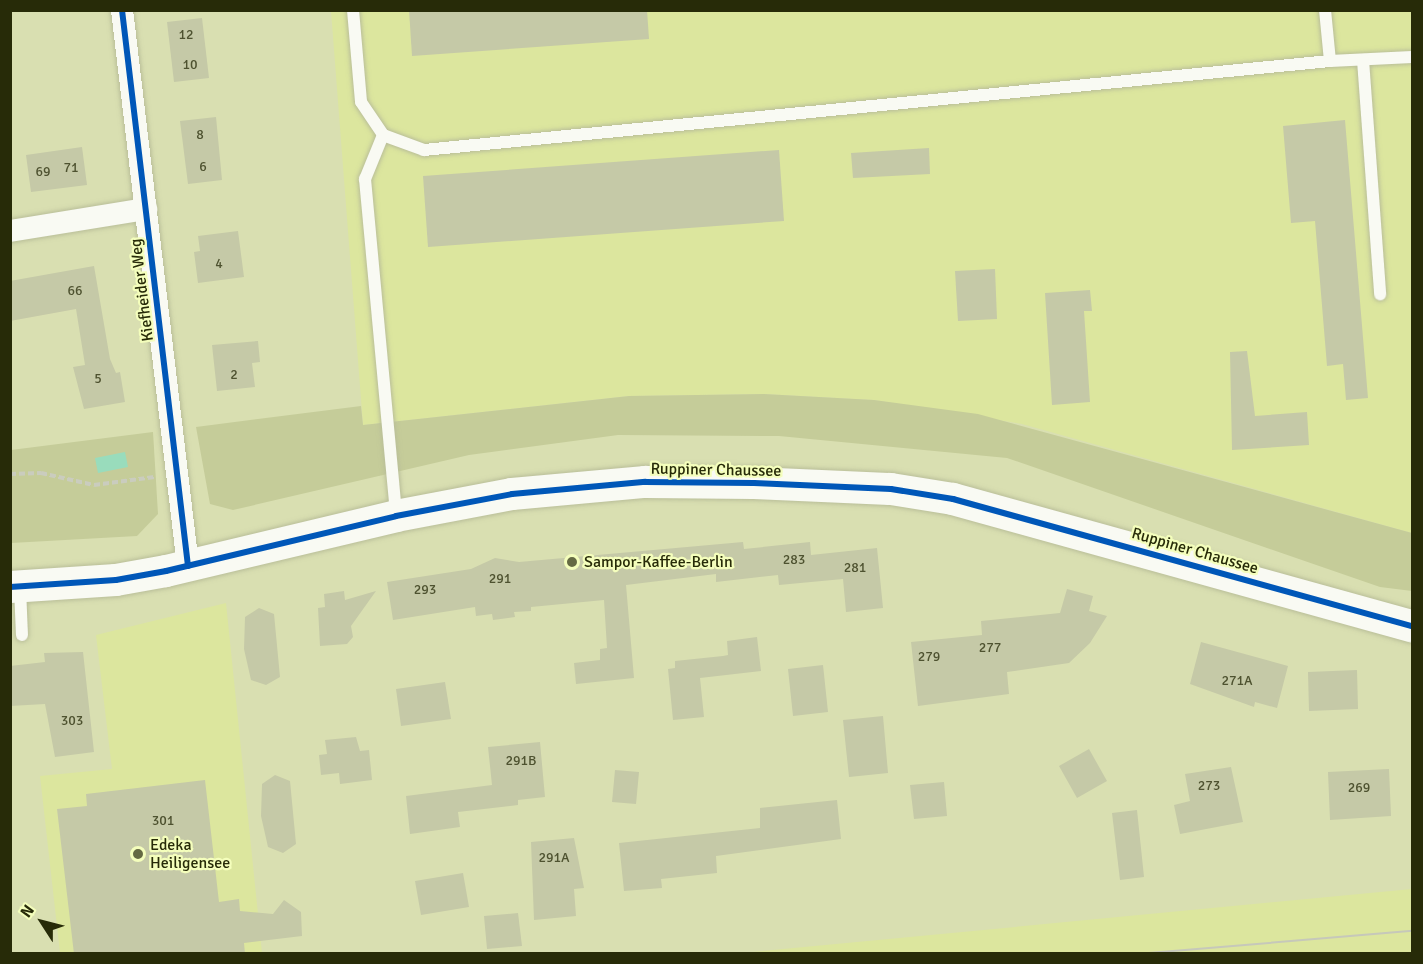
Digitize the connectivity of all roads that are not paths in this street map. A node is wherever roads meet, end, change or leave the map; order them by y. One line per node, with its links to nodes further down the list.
1 (123, 10): 8 (street, Kiefheider Weg)
2 (353, 10): 7 (lane)
3 (1325, 10): 6 (lane)
4 (1413, 57): 5 (lane)
5 (1363, 60): 6 (lane); 10 (lane)
6 (1330, 61): 7 (lane)
7 (383, 135): 11 (lane)
8 (146, 209): 9 (street); 12 (street, Kiefheider Weg)
9 (10, 231)
10 (1380, 294)
11 (396, 516): 12 (main road, Ruppiner Chaussee); 14 (main road, Ruppiner Chaussee)
12 (188, 566): 13 (main road, Ruppiner Chaussee)
13 (15, 587): 15 (lane)
14 (1413, 626)
15 (22, 635)

